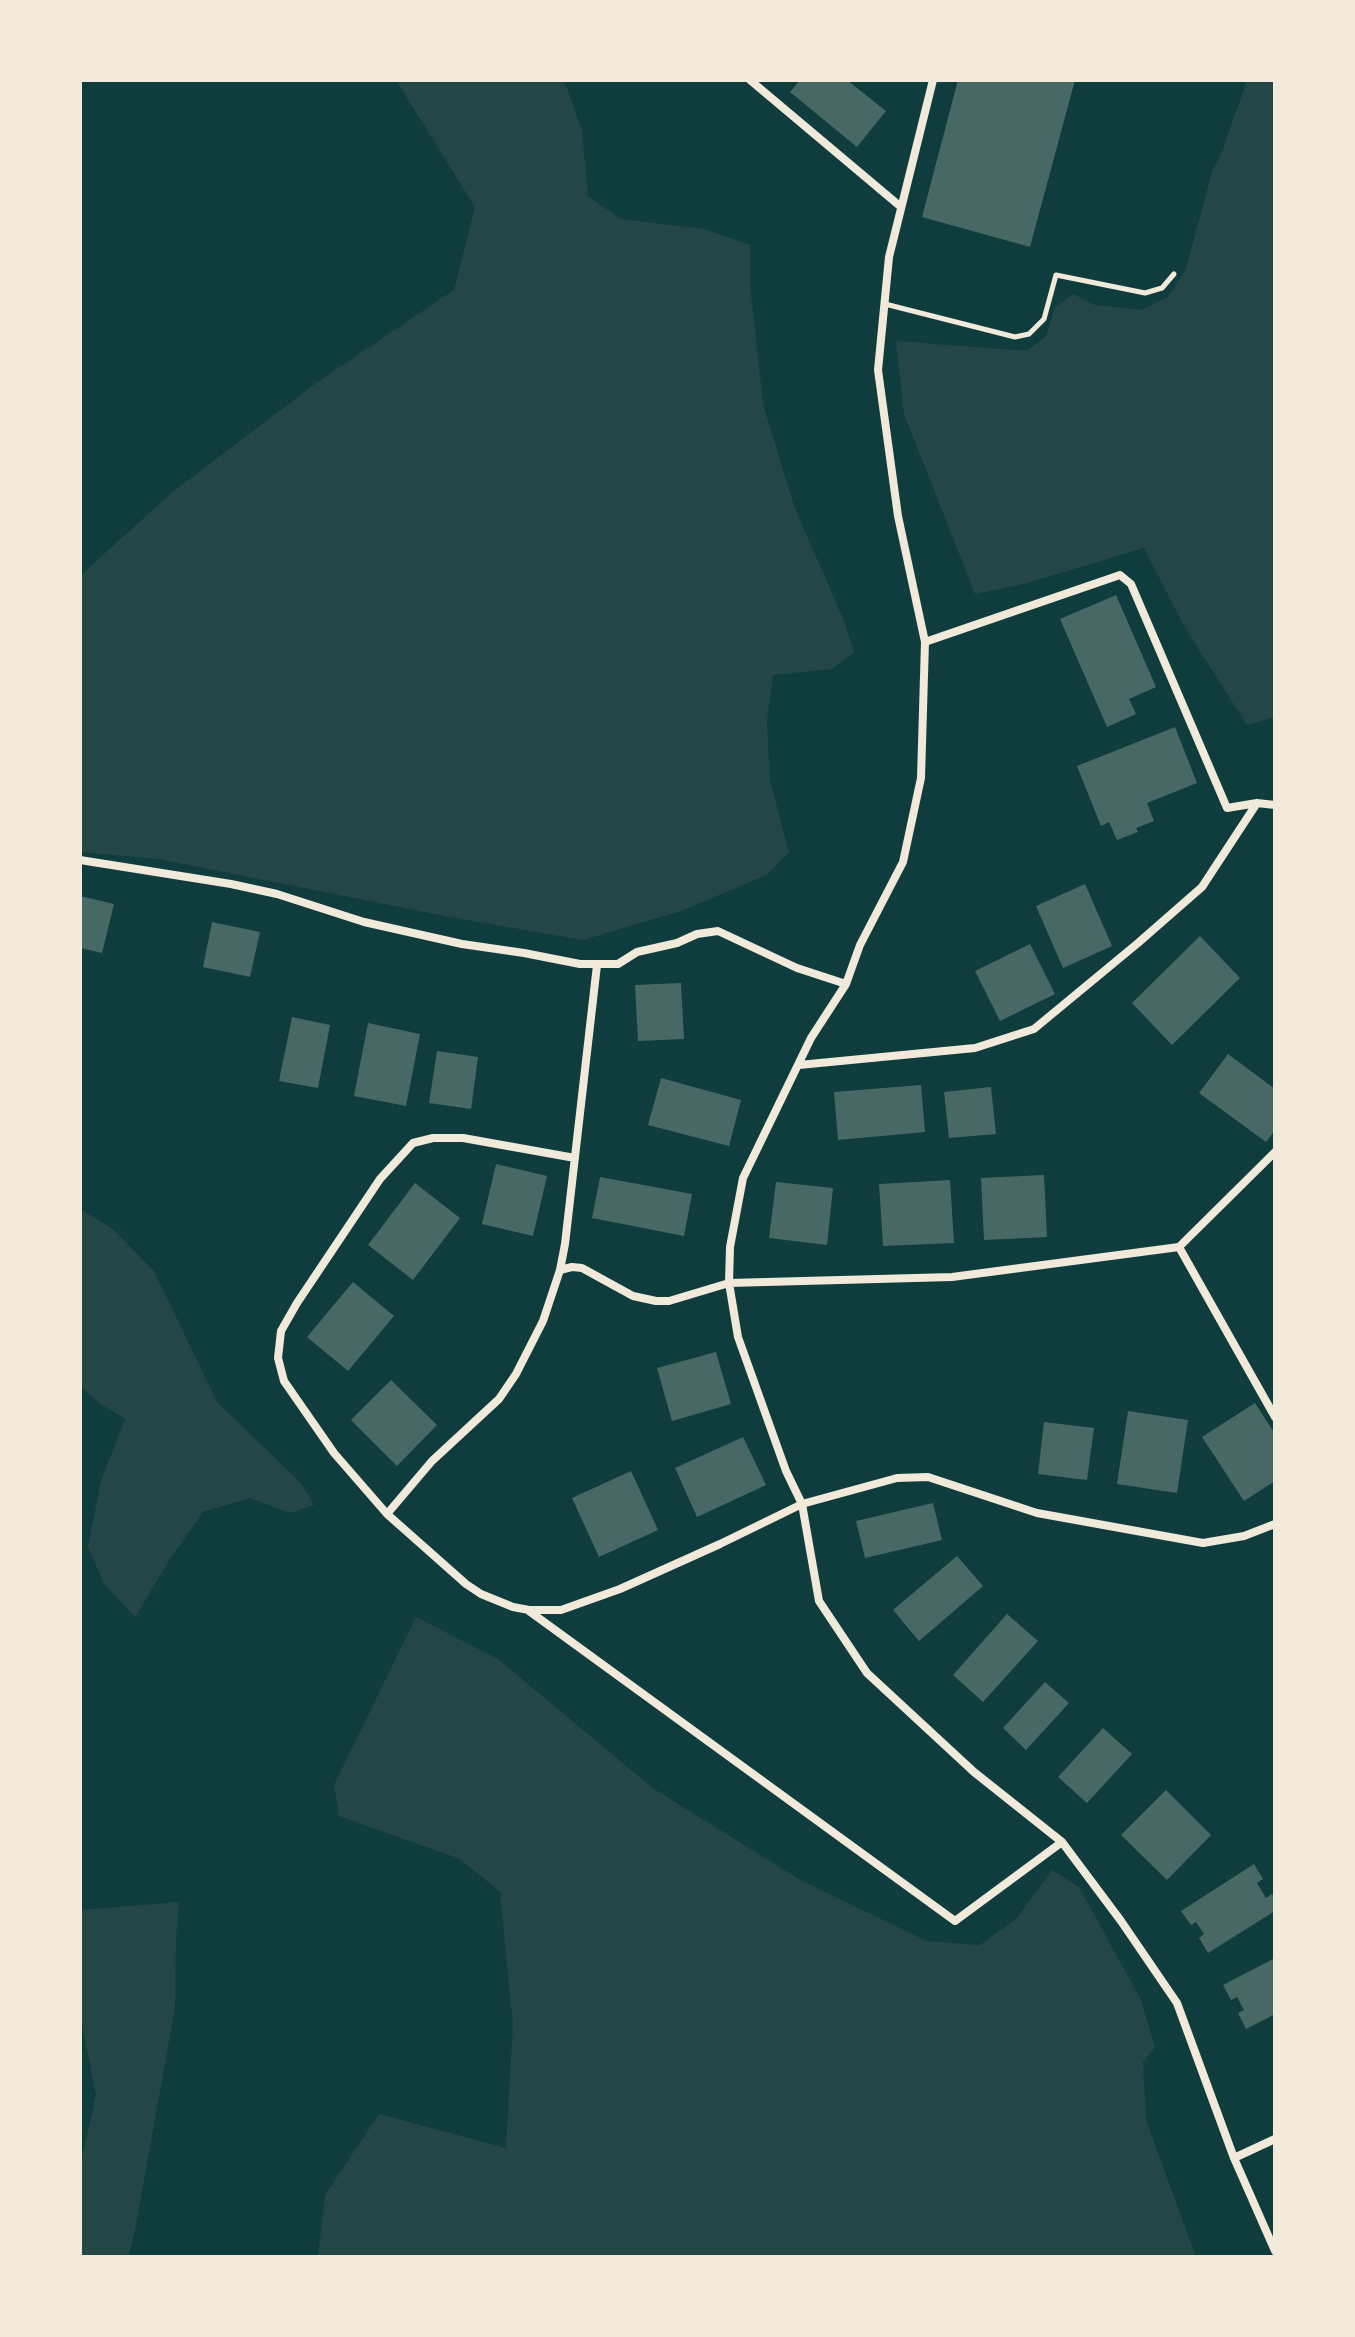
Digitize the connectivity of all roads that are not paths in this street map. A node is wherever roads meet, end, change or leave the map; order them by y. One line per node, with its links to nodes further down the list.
1 (750, 80): 3 (street)
2 (933, 80): 3 (street)
3 (901, 207): 5 (street)
4 (1174, 274): 5 (lane)
5 (884, 304): 6 (street)
6 (925, 642): 7 (street); 11 (street)
7 (1257, 803): 8 (street); 12 (street)
8 (1275, 805)
9 (80, 860): 10 (street)
10 (597, 965): 11 (street); 14 (street)
11 (846, 984): 12 (street)
12 (799, 1065): 17 (street)
13 (1275, 1152): 15 (street)
14 (575, 1158): 16 (street); 20 (street)
15 (1179, 1247): 17 (street); 18 (street)
16 (560, 1270): 17 (street); 20 (street)
17 (729, 1283): 19 (street)
18 (1275, 1417)
19 (802, 1504): 21 (street); 22 (street); 23 (street)
20 (387, 1514): 22 (street)
21 (1275, 1524)
22 (529, 1610): 23 (street)
23 (1062, 1842): 25 (street)
24 (1275, 2139): 25 (street)
25 (1234, 2158): 26 (street)
26 (1275, 2251)

